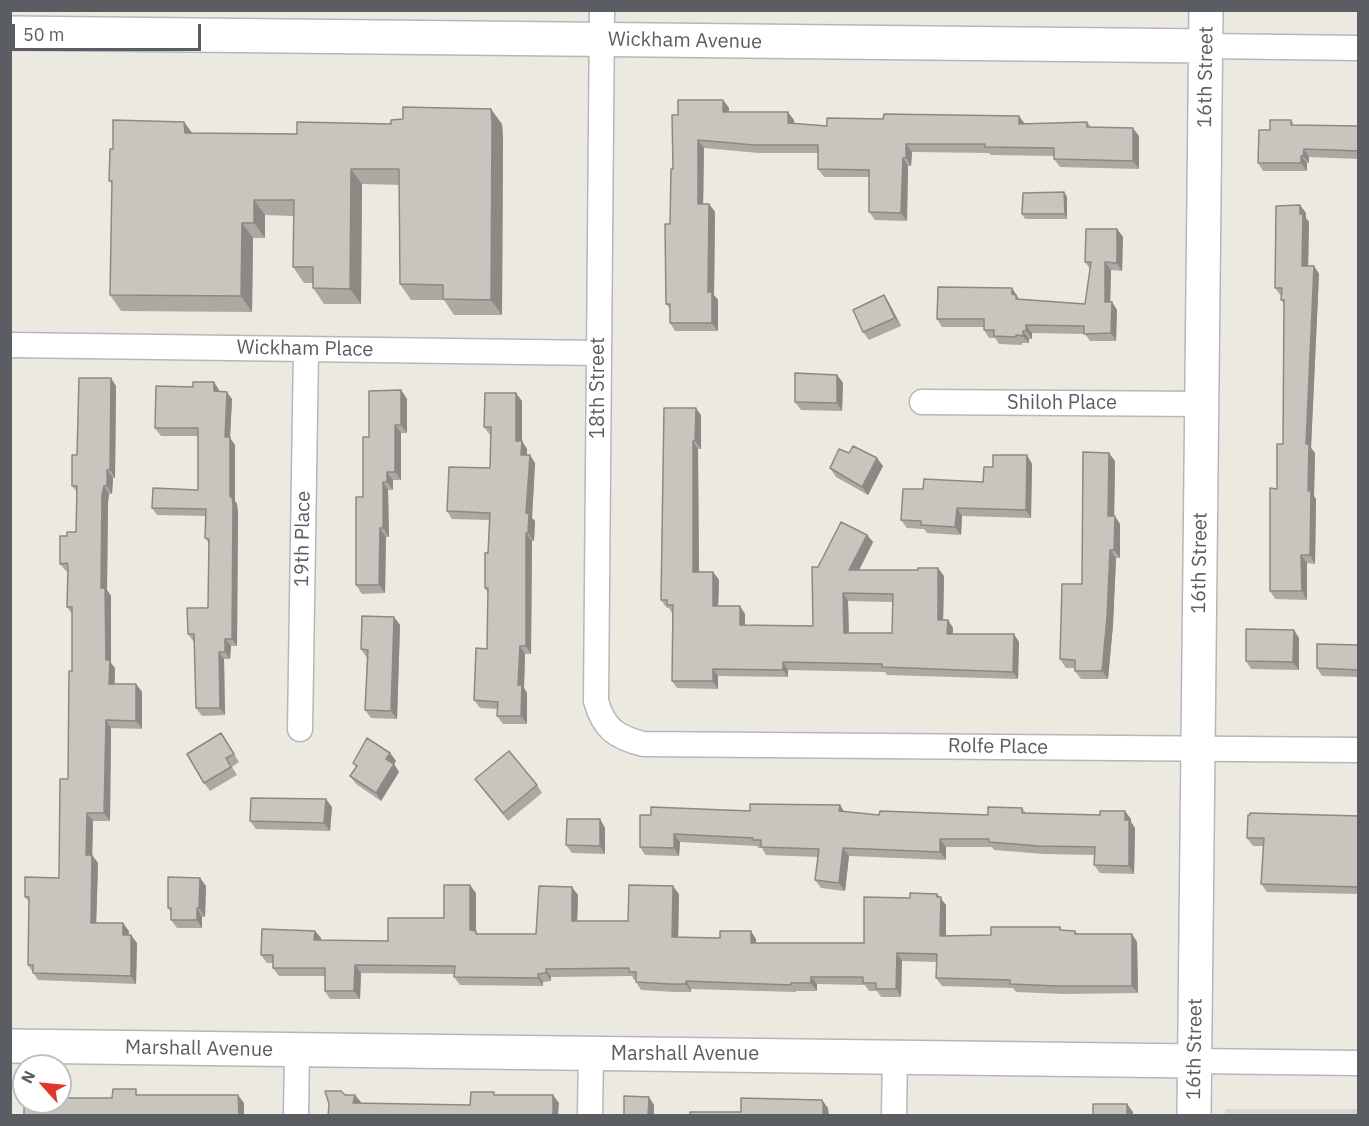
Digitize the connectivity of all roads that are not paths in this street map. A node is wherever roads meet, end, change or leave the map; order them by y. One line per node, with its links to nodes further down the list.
1 (1206, 10): 4 (street, 16th Street)
2 (602, 25): 3 (street, Wickham Avenue); 4 (street, Wickham Avenue); 8 (street, 18th Street)
3 (10, 33)
4 (1206, 46): 5 (street, Wickham Avenue); 10 (street, 16th Street)
5 (1359, 48)
6 (10, 345): 7 (street, Wickham Place)
7 (306, 349): 8 (street, Wickham Place); 11 (street, 19th Place)
8 (599, 353): 12 (street, 18th Street)
9 (922, 402): 10 (street, Shiloh Place)
10 (1202, 404): 13 (street, 16th Street)
11 (300, 729)
12 (638, 742): 13 (street, Rolfe Place)
13 (1198, 749): 14 (street, Rolfe Place); 19 (street, 16th Street)
14 (1359, 750)
15 (10, 1046): 16 (street, Marshall Avenue)
16 (297, 1051): 17 (street, Marshall Avenue); 21 (street)
17 (591, 1054): 18 (street, Marshall Avenue); 22 (street)
18 (895, 1056): 19 (street, Marshall Avenue); 23 (street)
19 (1194, 1061): 20 (street, Marshall Avenue); 24 (street, 16th Street)
20 (1359, 1063)
21 (296, 1116)
22 (590, 1116)
23 (894, 1116)
24 (1194, 1116)

